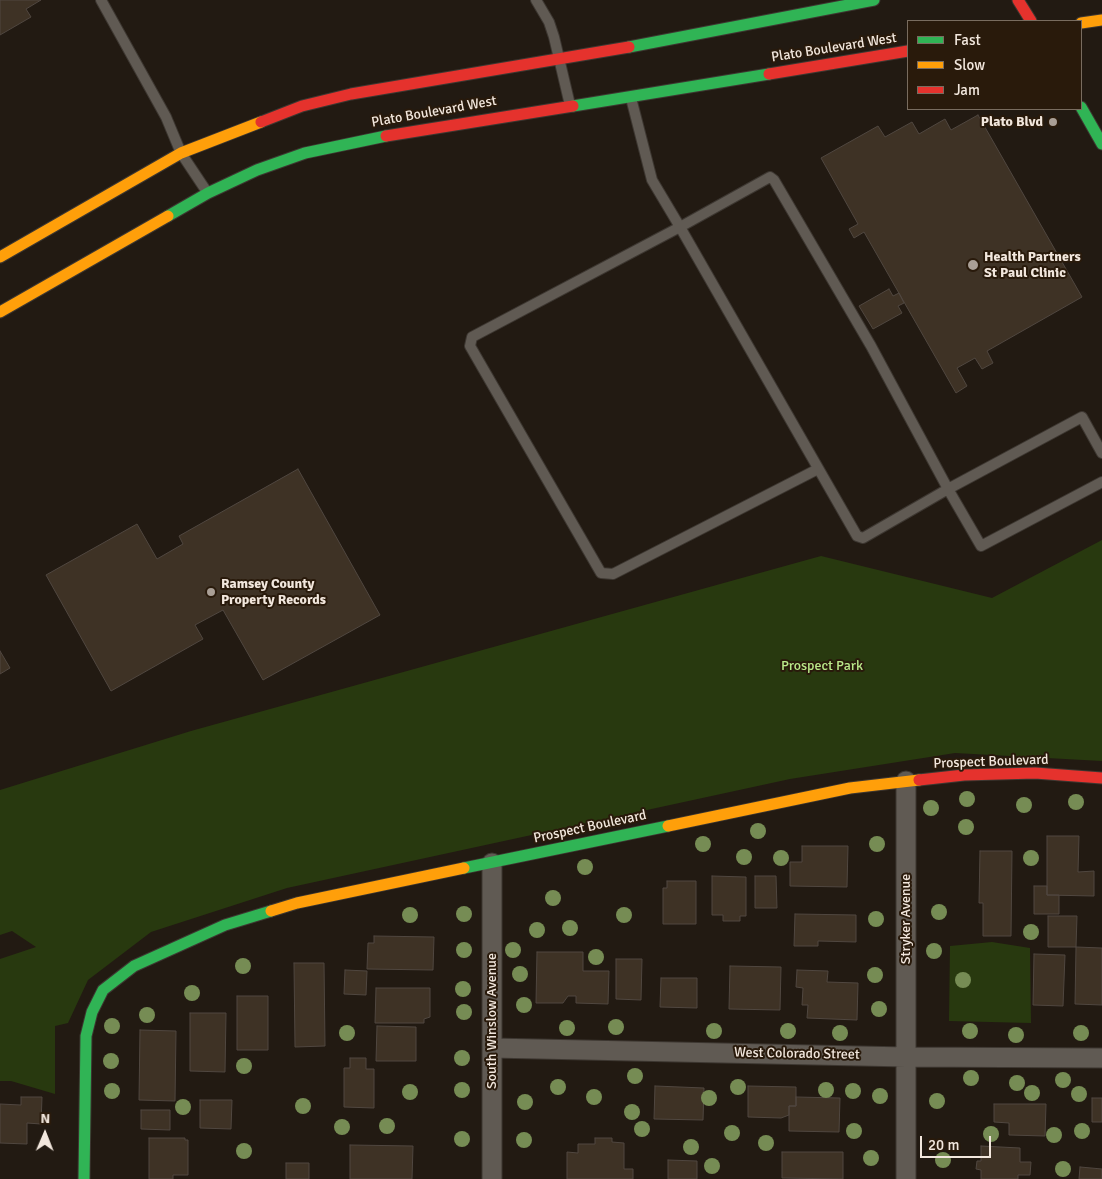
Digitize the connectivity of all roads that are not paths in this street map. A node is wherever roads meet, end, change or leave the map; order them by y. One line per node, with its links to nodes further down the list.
1 (102, 0): 14 (lane)
2 (536, 0): 9 (lane)
3 (874, 0): 9 (street)
4 (1018, 0): 5 (street)
5 (1030, 20)
6 (1102, 20): 7 (street)
7 (1082, 23)
8 (907, 51): 10 (street, Plato Boulevard West)
9 (559, 59): 11 (lane); 14 (street)
10 (630, 95): 11 (street, Plato Boulevard West); 16 (lane)
11 (570, 105): 15 (street, Plato Boulevard West)
12 (1082, 109): 13 (street)
13 (1101, 138)
14 (181, 153): 15 (lane); 17 (street)
15 (208, 193): 18 (street, Plato Boulevard West)
16 (680, 227): 20 (lane); 20 (lane); 22 (lane)
17 (0, 257)
18 (0, 312)
19 (1102, 453): 22 (lane)
20 (818, 469): 22 (lane)
21 (1102, 482): 22 (lane)
22 (948, 489)
23 (1102, 778): 24 (street, Prospect Boulevard)
24 (906, 781): 25 (street, Prospect Boulevard); 27 (street, Stryker Avenue)
25 (492, 863): 26 (street, South Winslow Avenue); 29 (street, Prospect Boulevard)
26 (492, 1048): 27 (street, West Colorado Street); 30 (street, South Winslow Avenue)
27 (906, 1056): 28 (street, West Colorado Street); 31 (street, Stryker Avenue)
28 (1102, 1058)
29 (84, 1179)
30 (492, 1179)
31 (906, 1179)

